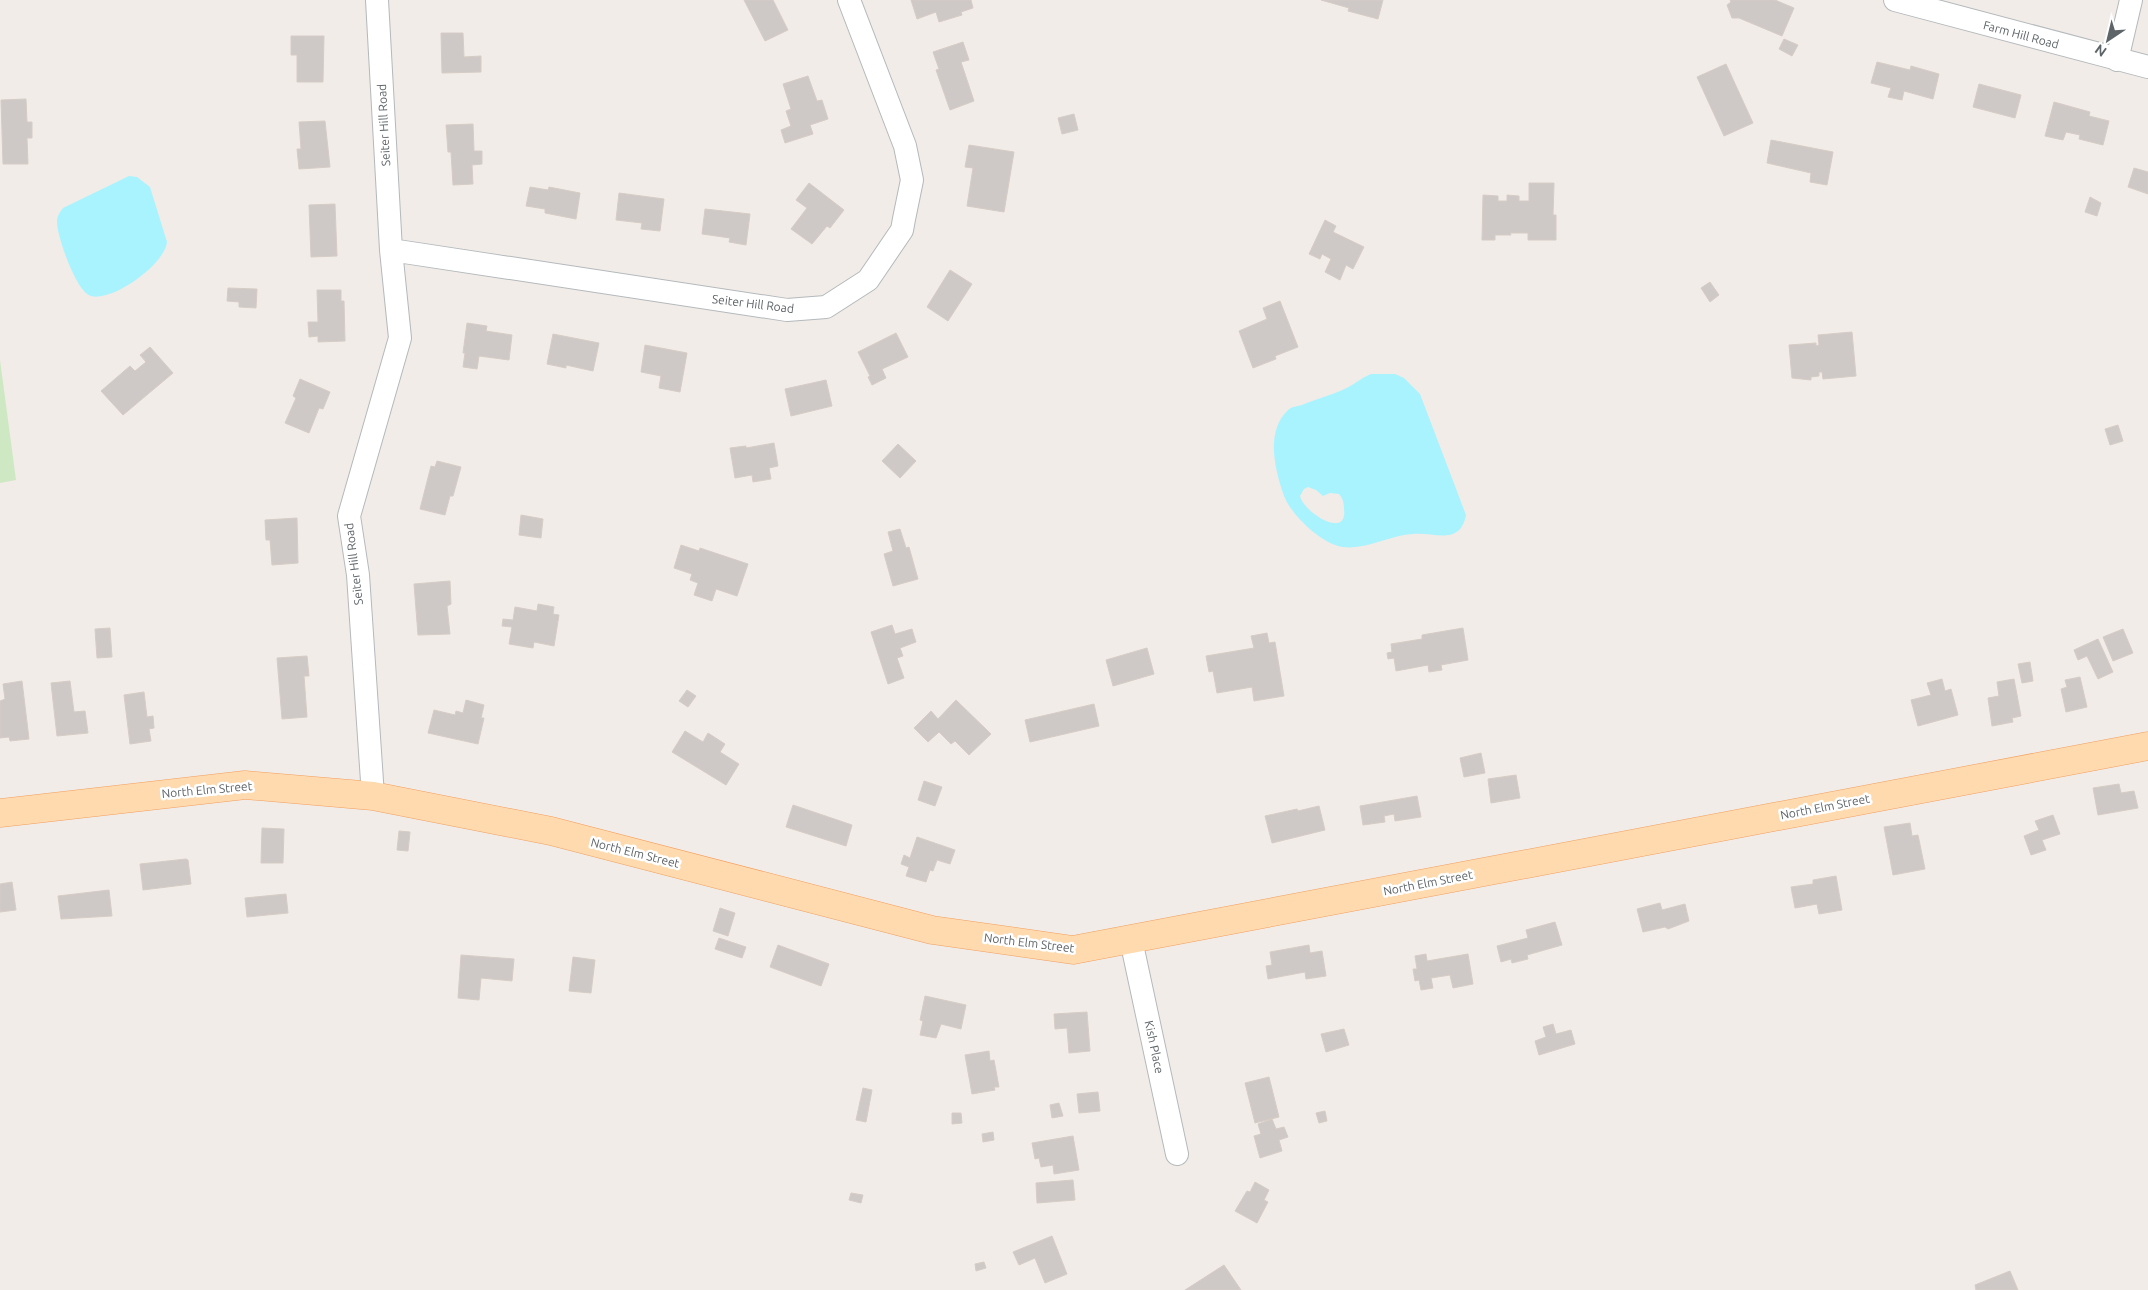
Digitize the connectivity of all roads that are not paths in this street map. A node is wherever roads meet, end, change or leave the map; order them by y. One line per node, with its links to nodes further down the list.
1 (377, 0): 7 (street, Seiter Hill Road)
2 (849, 0): 7 (street, Seiter Hill Road)
3 (1895, 0): 5 (street, Farm Hill Road)
4 (2131, 0): 5 (street)
5 (2117, 60): 6 (street, Farm Hill Road)
6 (2148, 67)
7 (391, 250): 9 (street, Seiter Hill Road)
8 (2148, 746): 11 (main road, North Elm Street)
9 (374, 796): 10 (main road, North Elm Street); 11 (main road, North Elm Street)
10 (0, 813)
11 (1131, 940): 12 (street, Kish Place)
12 (1177, 1154)

